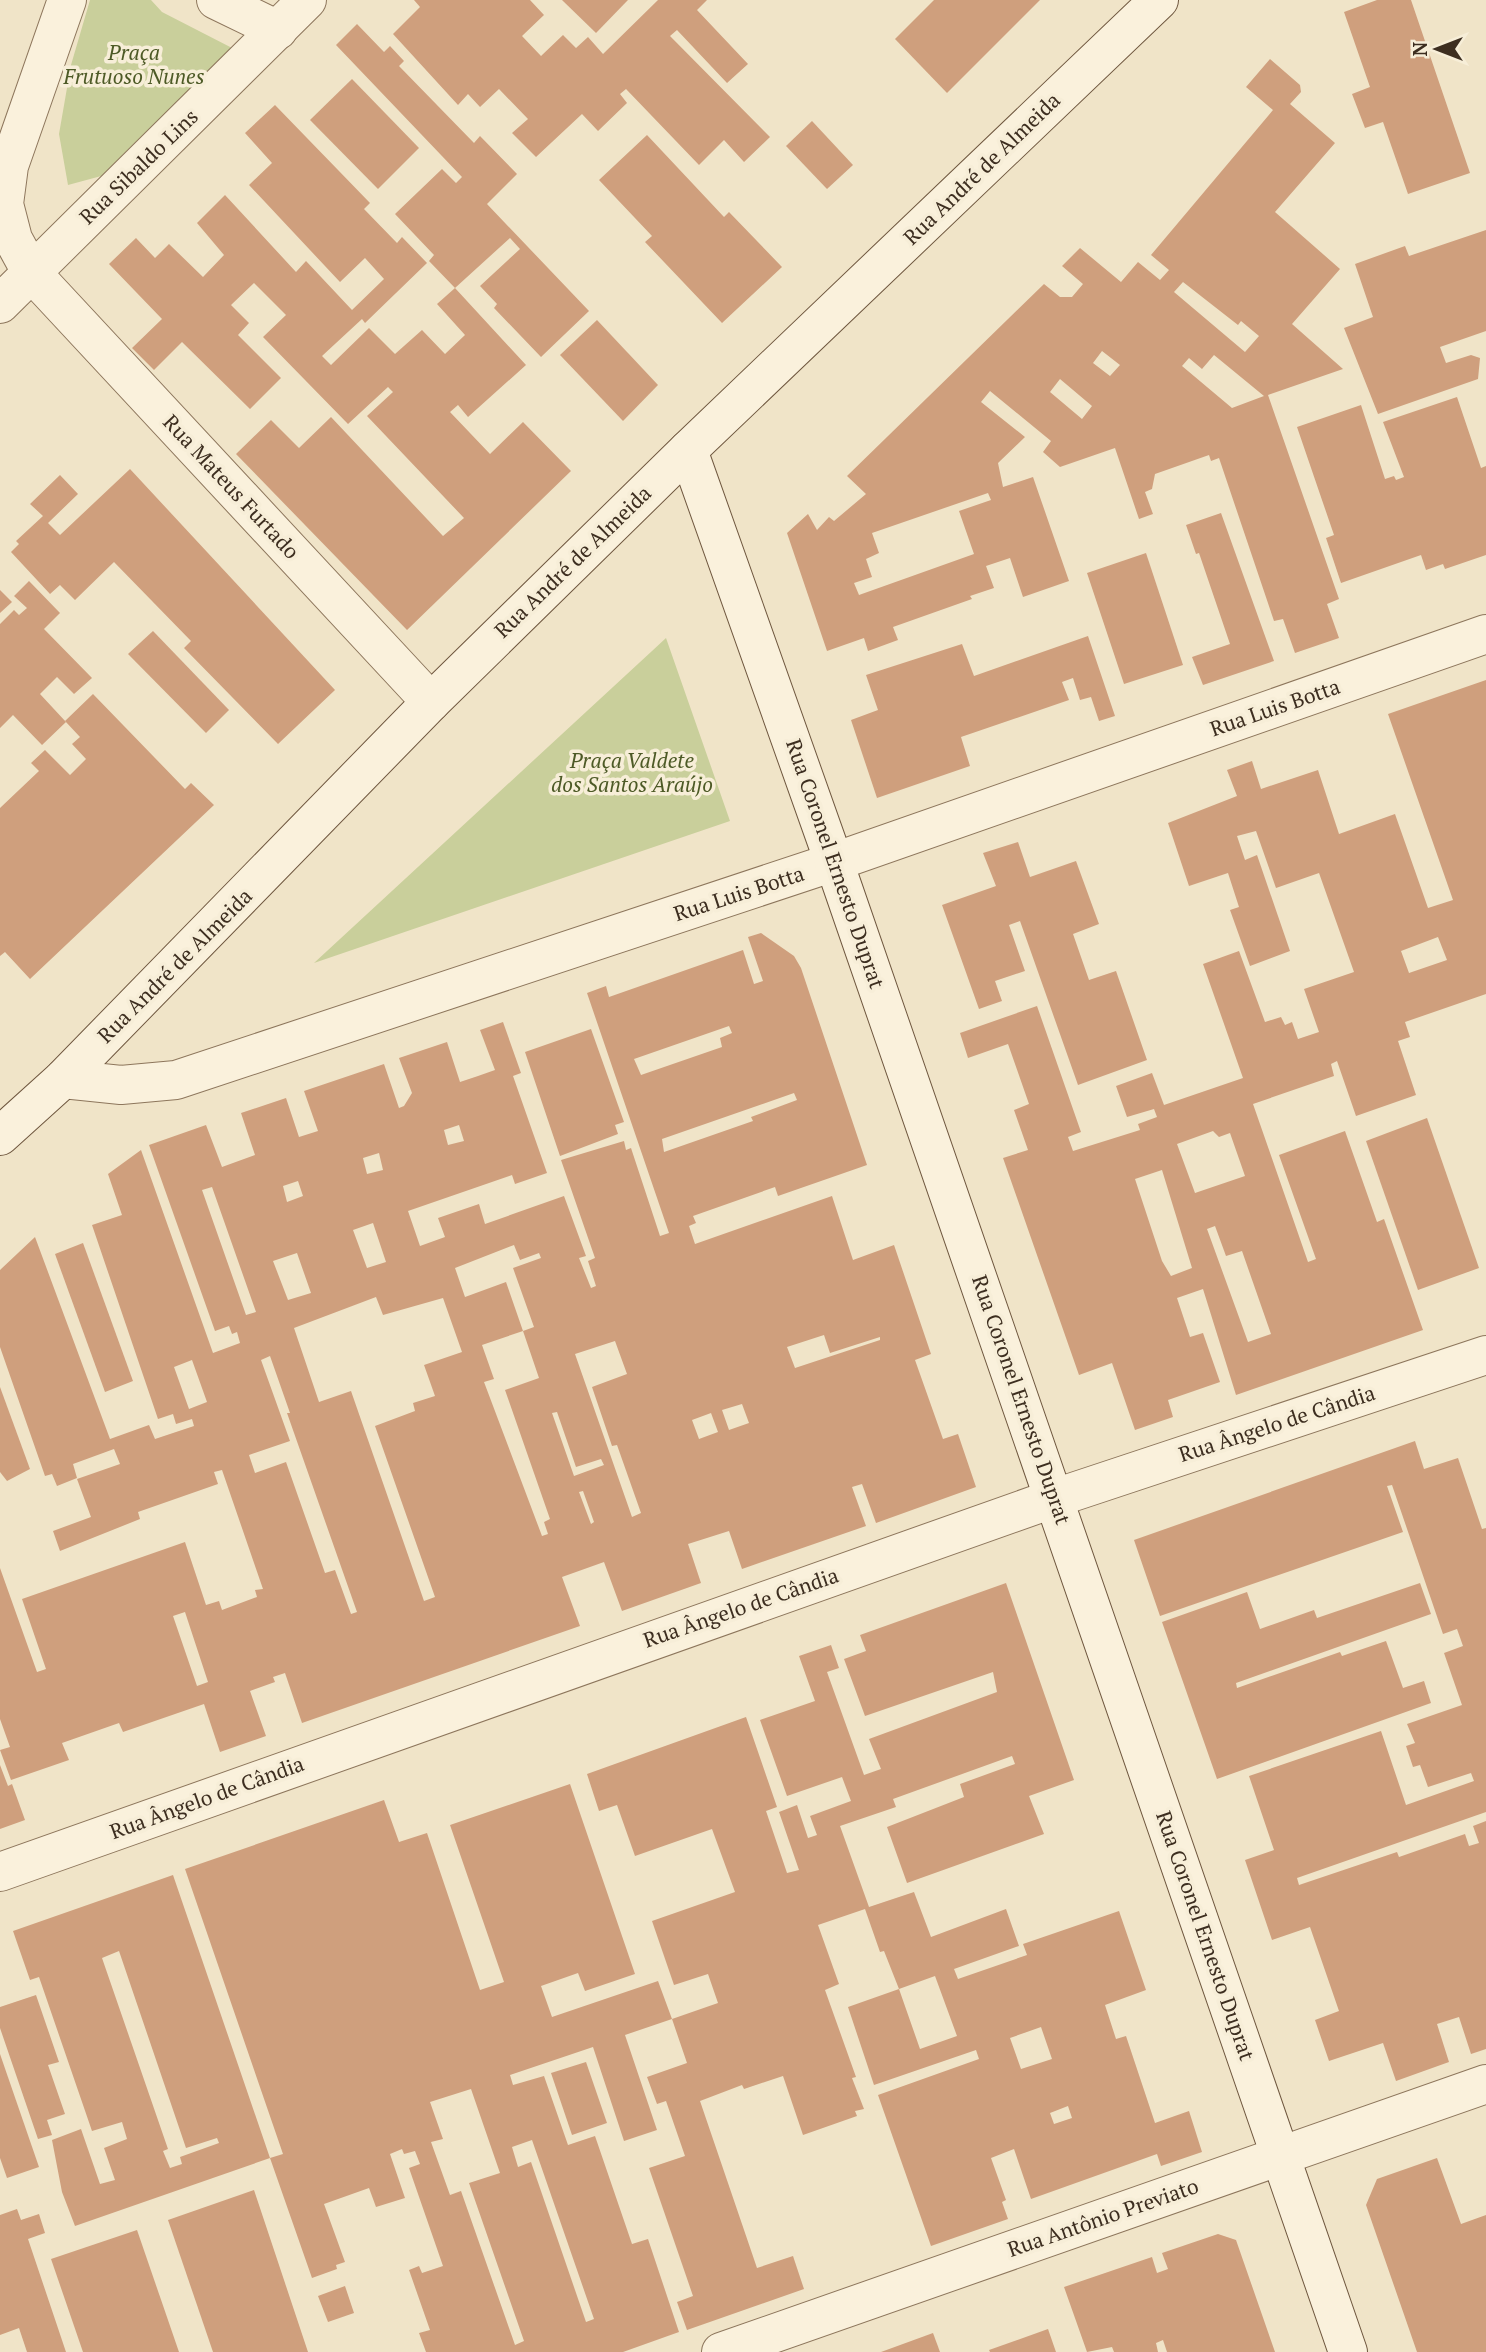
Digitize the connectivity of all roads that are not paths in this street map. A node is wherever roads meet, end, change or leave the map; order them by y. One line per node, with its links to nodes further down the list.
1 (67, 0): 6 (street, Rua Mateus Furtado)
2 (216, 0): 5 (street)
3 (307, 0): 5 (street, Rua Sibaldo Lins)
4 (1159, 0): 8 (street, Rua André de Almeida)
5 (278, 30): 6 (street, Rua Sibaldo Lins)
6 (31, 272): 7 (street, Rua Sibaldo Lins); 10 (street, Rua Mateus Furtado)
7 (0, 304)
8 (688, 450): 10 (street, Rua André de Almeida); 11 (street, Rua Coronel Ernesto Duprat)
9 (1486, 634): 11 (street, Rua Luis Botta)
10 (430, 702): 12 (street, Rua André de Almeida)
11 (835, 862): 12 (street, Rua Luis Botta); 15 (street, Rua Coronel Ernesto Duprat)
12 (63, 1079): 13 (street, Rua André de Almeida)
13 (0, 1136)
14 (1486, 1355): 15 (street, Rua Ângelo de Cândia)
15 (1055, 1498): 16 (street, Rua Ângelo de Cândia); 18 (street, Rua Coronel Ernesto Duprat)
16 (0, 1872)
17 (1486, 2084): 18 (street, Rua Antônio Previato)
18 (1280, 2156): 19 (street, Rua Antônio Previato); 20 (street, Rua Coronel Ernesto Duprat)
19 (721, 2352)
20 (1348, 2352)

